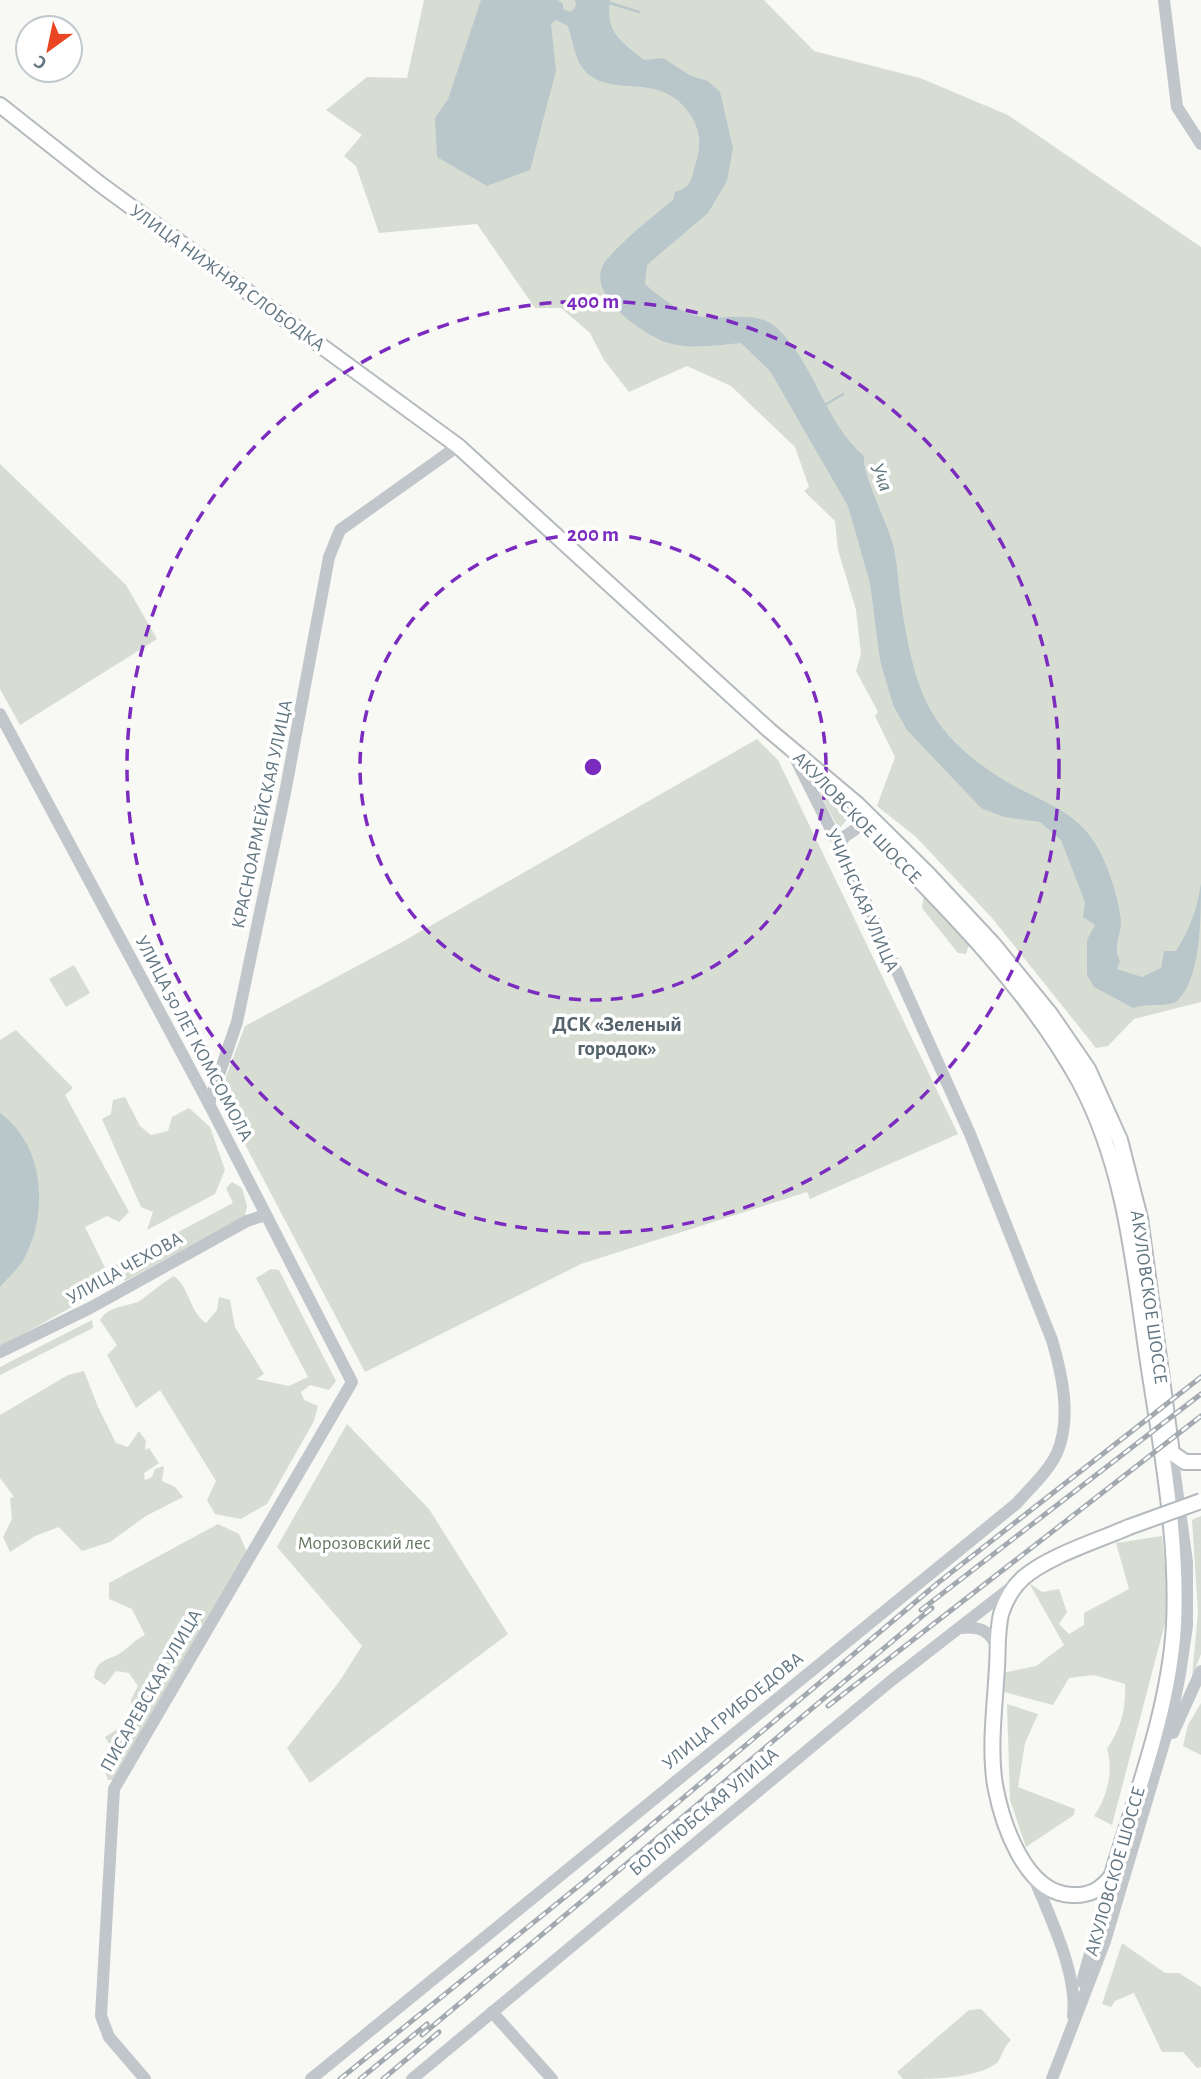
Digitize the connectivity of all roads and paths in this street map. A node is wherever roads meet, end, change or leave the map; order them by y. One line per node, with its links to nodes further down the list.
1 (1164, 0): 3 (street)
2 (0, 105): 4 (main road, УЛИЦА НИЖНЯЯ СЛОБОДКА)
3 (1201, 144)
4 (458, 446): 6 (main road, УЧИНСКАЯ УЛИЦА); 9 (street, КРАСНОАРМЕЙСКАЯ УЛИЦА)
5 (0, 714): 9 (street, УЛИЦА 50 ЛЕТ КОМСОМОЛА)
6 (790, 747): 7 (main road, АКУЛОВСКОЕ ШОССЕ); 8 (street, УЧИНСКАЯ УЛИЦА)
7 (867, 820): 8 (street); 14 (main road, АКУЛОВСКОЕ ШОССЕ); 22 (main road, АКУЛОВСКОЕ ШОССЕ)
8 (840, 846): 11 (street, УЧИНСКАЯ УЛИЦА)
9 (209, 1104): 10 (street, УЛИЦА 50 ЛЕТ КОМСОМОЛА)
10 (265, 1215): 12 (street, УЛИЦА ЧЕХОВА); 13 (street, УЛИЦА 50 ЛЕТ КОМСОМОЛА)
11 (1041, 1313): 27 (street, УЛИЦА ГРИБОЕДОВА)
12 (0, 1352)
13 (352, 1382): 26 (street, ПИСАРЕВСКАЯ УЛИЦА)
14 (1172, 1453): 15 (main road); 21 (street, АКУЛОВСКОЕ ШОССЕ)
15 (1201, 1462)
16 (1201, 1501): 17 (main road, bridge)
17 (1023, 1578): 18 (street, БОГОЛЮБСКАЯ УЛИЦА); 19 (main road)
18 (961, 1628): 19 (street); 24 (street, БОГОЛЮБСКАЯ УЛИЦА)
19 (998, 1649): 23 (main road)
20 (1201, 1671): 21 (street)
21 (1152, 1782): 25 (street, АКУЛОВСКОЕ ШОССЕ)
22 (1112, 1875): 23 (main road); 25 (street, АКУЛОВСКОЕ ШОССЕ)
23 (1033, 1876): 25 (street)
24 (492, 2012): 28 (street, БОГОЛЮБСКАЯ УЛИЦА); 29 (street)
25 (1071, 2027): 30 (street, АКУЛОВСКОЕ ШОССЕ)
26 (145, 2079)
27 (311, 2079)
28 (412, 2079)
29 (552, 2079)
30 (1052, 2079)

